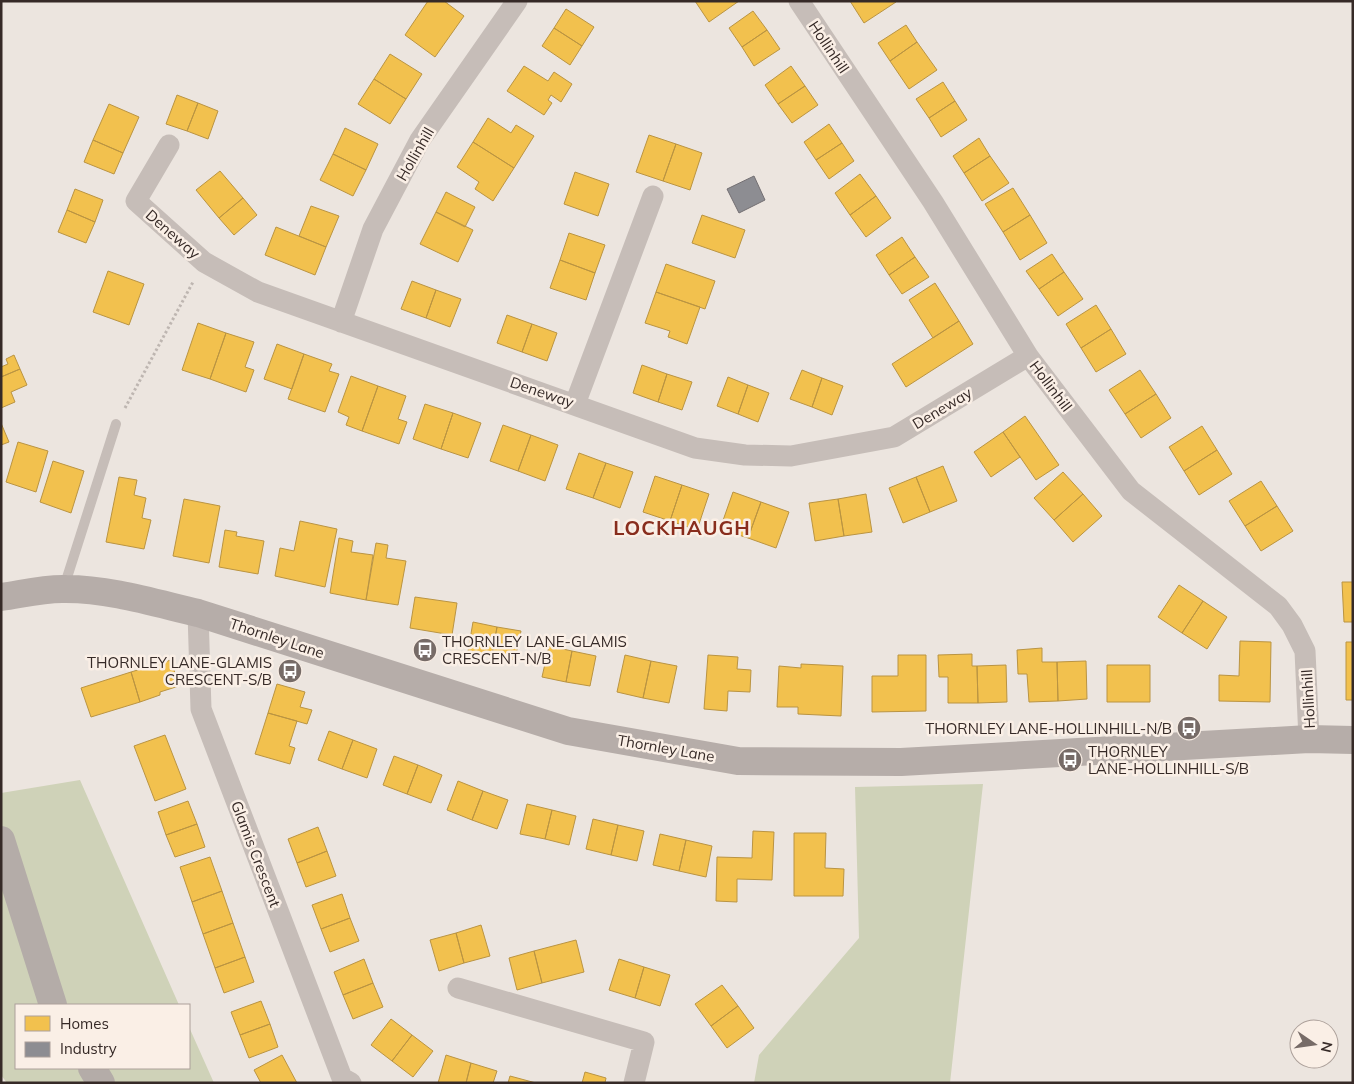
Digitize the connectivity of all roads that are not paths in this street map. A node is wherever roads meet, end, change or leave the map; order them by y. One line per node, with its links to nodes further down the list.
1 (517, 1): 5 (street, Hollinhill)
2 (799, 1): 6 (street, Hollinhill)
3 (169, 144): 5 (street, Deneway)
4 (653, 196): 7 (street)
5 (342, 322): 7 (street, Deneway)
6 (1028, 356): 7 (street, Deneway); 12 (street, Hollinhill)
7 (575, 404)
8 (116, 424): 9 (lane)
9 (64, 588): 10 (street, Thornley Lane); 11 (street, Thornley Lane)
10 (1, 597)
11 (198, 613): 12 (street, Thornley Lane); 19 (street, Glamis Crescent)
12 (1309, 739): 13 (street, Thornley Lane)
13 (1353, 740)
14 (1, 840): 16 (main road)
15 (458, 988): 20 (street)
16 (53, 1004)
17 (93, 1069): 18 (main road)
18 (101, 1083)
19 (351, 1083)
20 (634, 1083)

